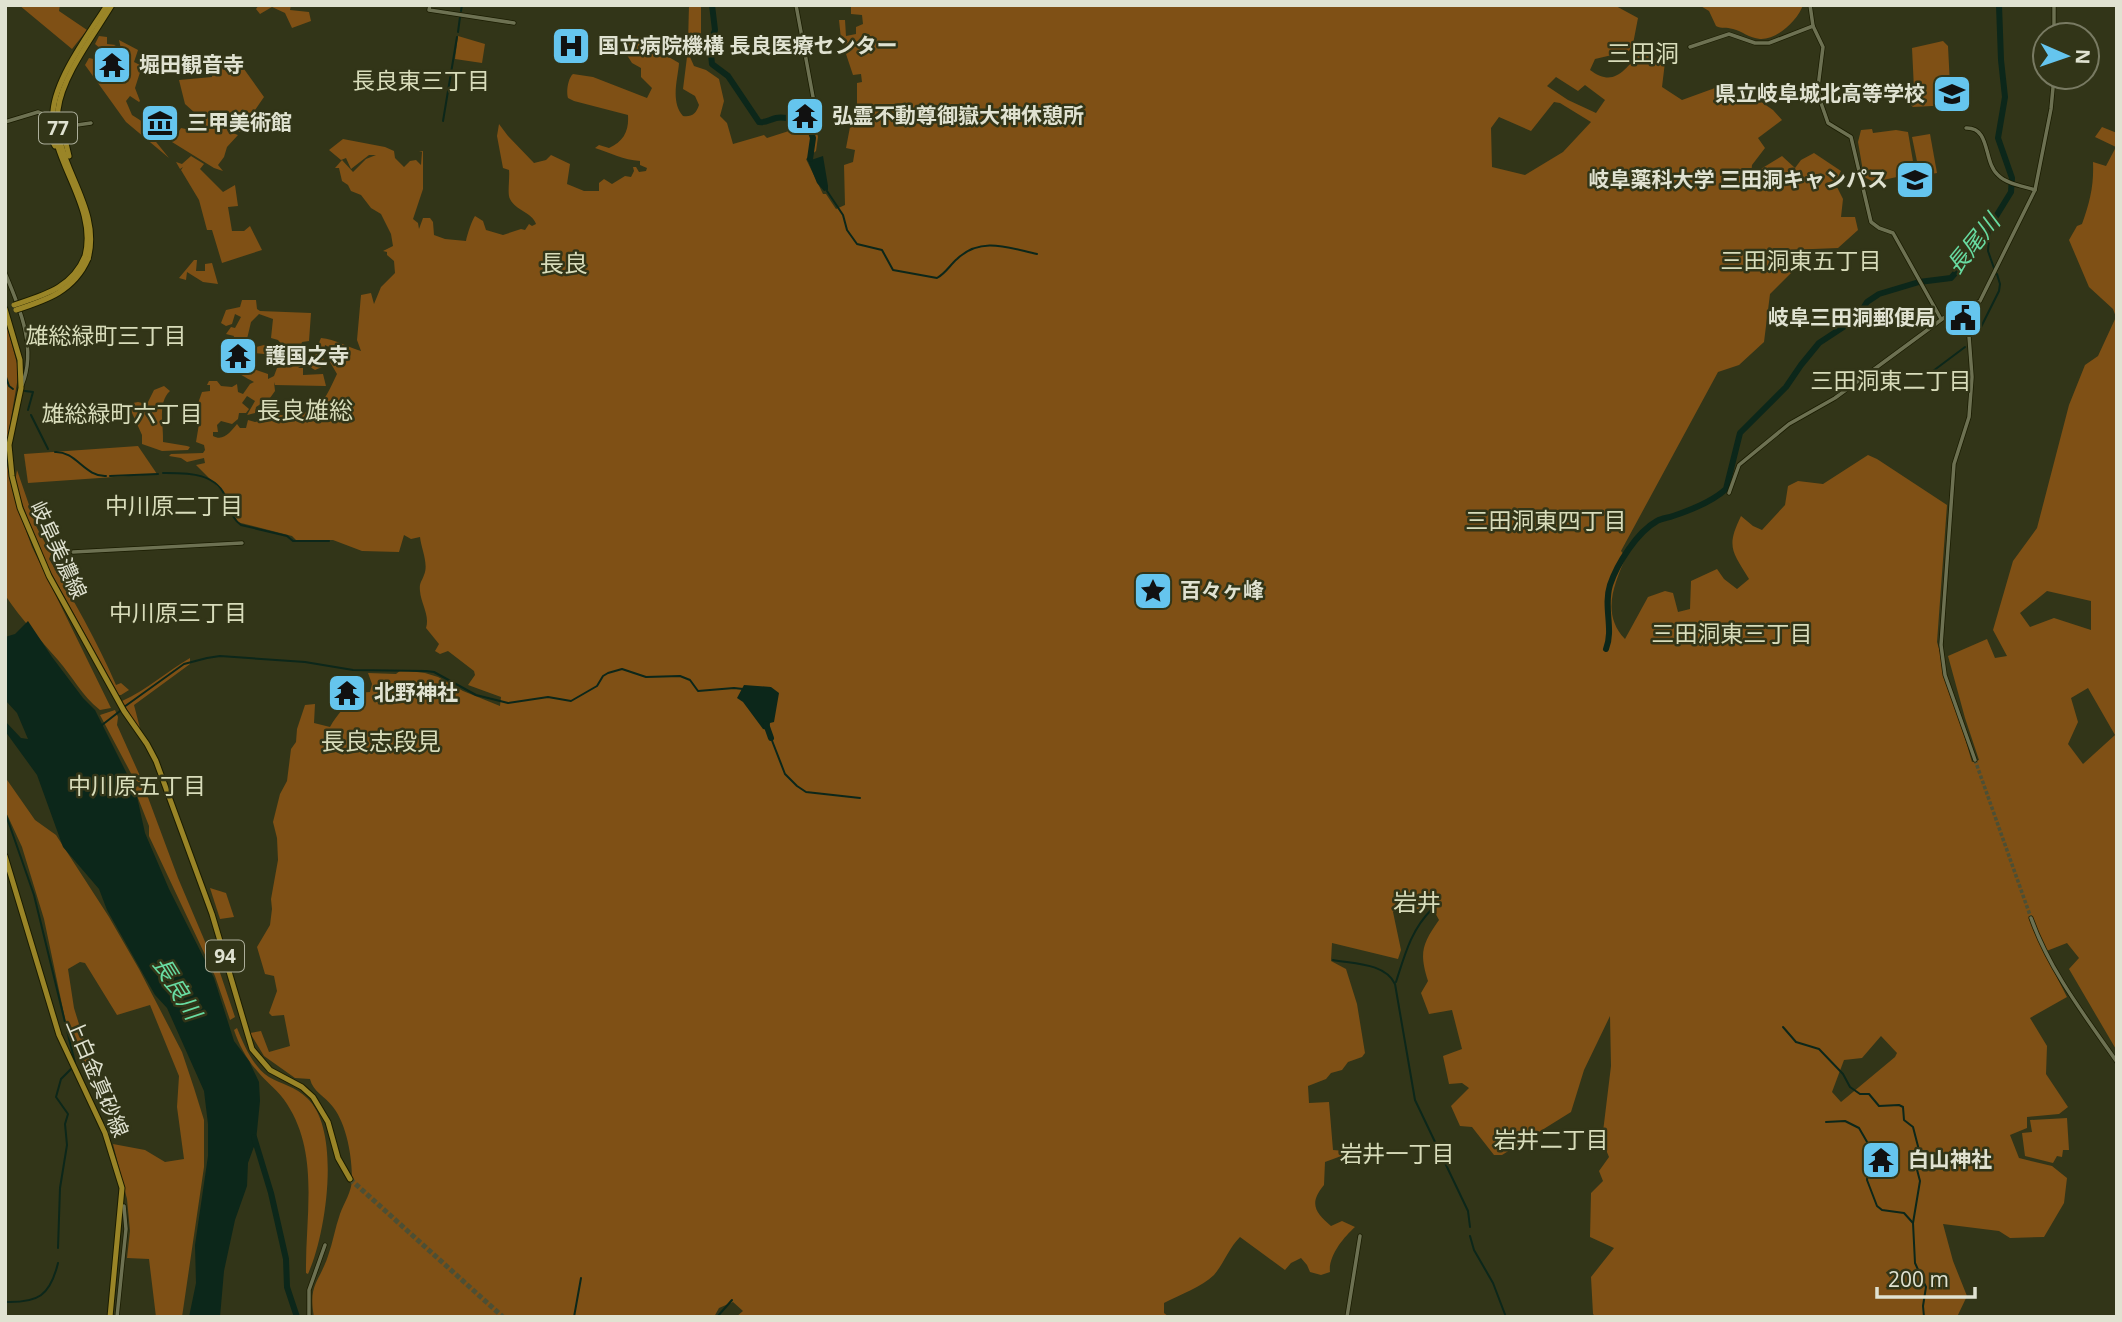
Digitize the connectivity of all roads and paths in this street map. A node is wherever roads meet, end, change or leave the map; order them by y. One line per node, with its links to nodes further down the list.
1 (109, 5): 18 (main road, 77)
2 (430, 5): 5 (street)
3 (796, 5): 9 (street)
4 (1810, 5): 6 (street)
5 (514, 23)
6 (1813, 26): 7 (street); 22 (street)
7 (1690, 47)
8 (2053, 91): 17 (street)
9 (816, 113)
10 (51, 117): 12 (street)
11 (60, 121): 13 (street)
12 (5, 122)
13 (91, 123)
14 (1966, 128): 17 (street)
15 (48, 133): 18 (main road, 77)
16 (64, 135): 18 (main road, 77)
17 (2035, 190): 20 (street)
18 (87, 221): 21 (main road, 77, bridge)
19 (5, 273): 23 (street)
20 (1967, 309): 22 (street); 27 (street)
21 (6, 312): 23 (main road, 岐阜美濃線 / 94)
22 (1941, 319): 24 (street)
23 (21, 388): 31 (main road, 岐阜美濃線 / 94)
24 (1729, 493)
25 (242, 543): 26 (street)
26 (73, 552)
27 (1975, 760)
28 (5, 856): 35 (main road, 上白金真砂線)
29 (2031, 919): 30 (street)
30 (2117, 1062)
31 (350, 1179)
32 (124, 1206): 36 (street)
33 (1360, 1236): 38 (street)
34 (325, 1245): 37 (street)
35 (110, 1317)
36 (117, 1317)
37 (309, 1317)
38 (1347, 1317)

